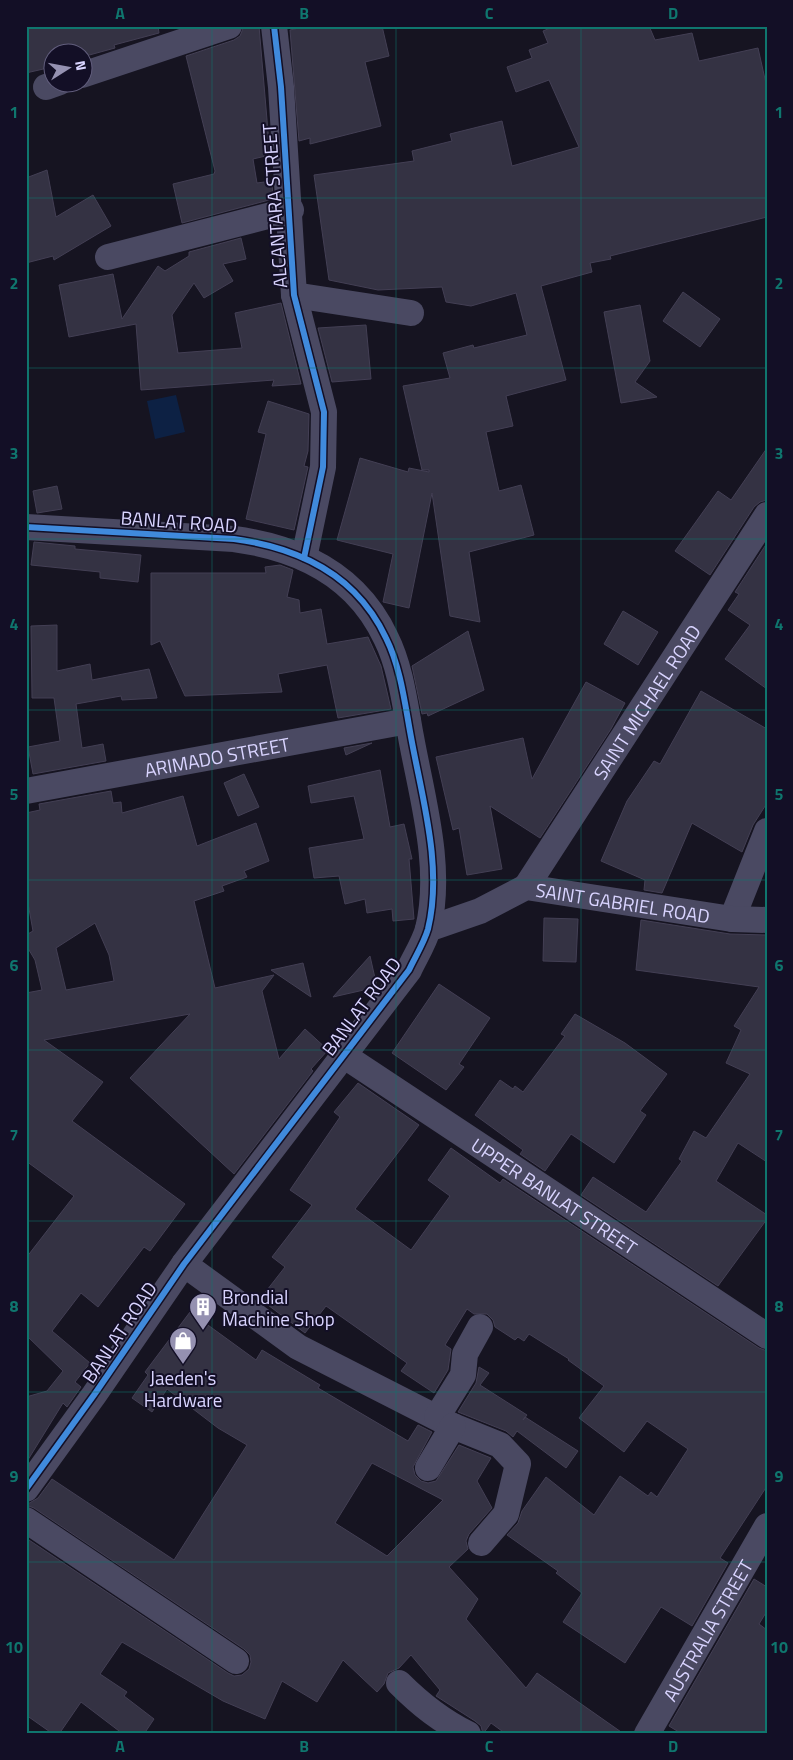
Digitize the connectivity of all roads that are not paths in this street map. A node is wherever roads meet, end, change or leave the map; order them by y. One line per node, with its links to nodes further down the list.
1 (229, 26): 3 (street)
2 (274, 26): 4 (street, ALCANTARA STREET)
3 (92, 71)
4 (291, 210): 5 (street); 6 (street, ALCANTARA STREET)
5 (108, 257)
6 (294, 295): 7 (street); 10 (street, ALCANTARA STREET)
7 (411, 313)
8 (767, 515): 14 (street, SAINT MICHAEL ROAD)
9 (26, 527): 10 (street, BANLAT ROAD)
10 (304, 558): 11 (street, BANLAT ROAD)
11 (408, 721): 12 (street, ARIMADO STREET); 17 (street, BANLAT ROAD)
12 (26, 791)
13 (767, 831): 15 (street)
14 (526, 887): 15 (street, SAINT GABRIEL ROAD); 17 (street, SAINT GABRIEL ROAD)
15 (732, 919): 16 (street, SAINT GABRIEL ROAD)
16 (767, 920)
17 (428, 929): 18 (street, BANLAT ROAD)
18 (342, 1055): 19 (street, BANLAT ROAD); 21 (street, UPPER BANLAT STREET)
19 (184, 1264): 22 (street); 24 (street, BANLAT ROAD)
20 (480, 1326): 22 (street)
21 (767, 1336)
22 (445, 1421): 23 (street); 27 (street)
23 (428, 1468)
24 (26, 1489)
25 (26, 1520): 28 (street)
26 (767, 1526): 31 (street, AUSTRALIA STREET)
27 (481, 1543)
28 (236, 1661)
29 (400, 1683): 30 (street)
30 (468, 1734)
31 (647, 1734)

